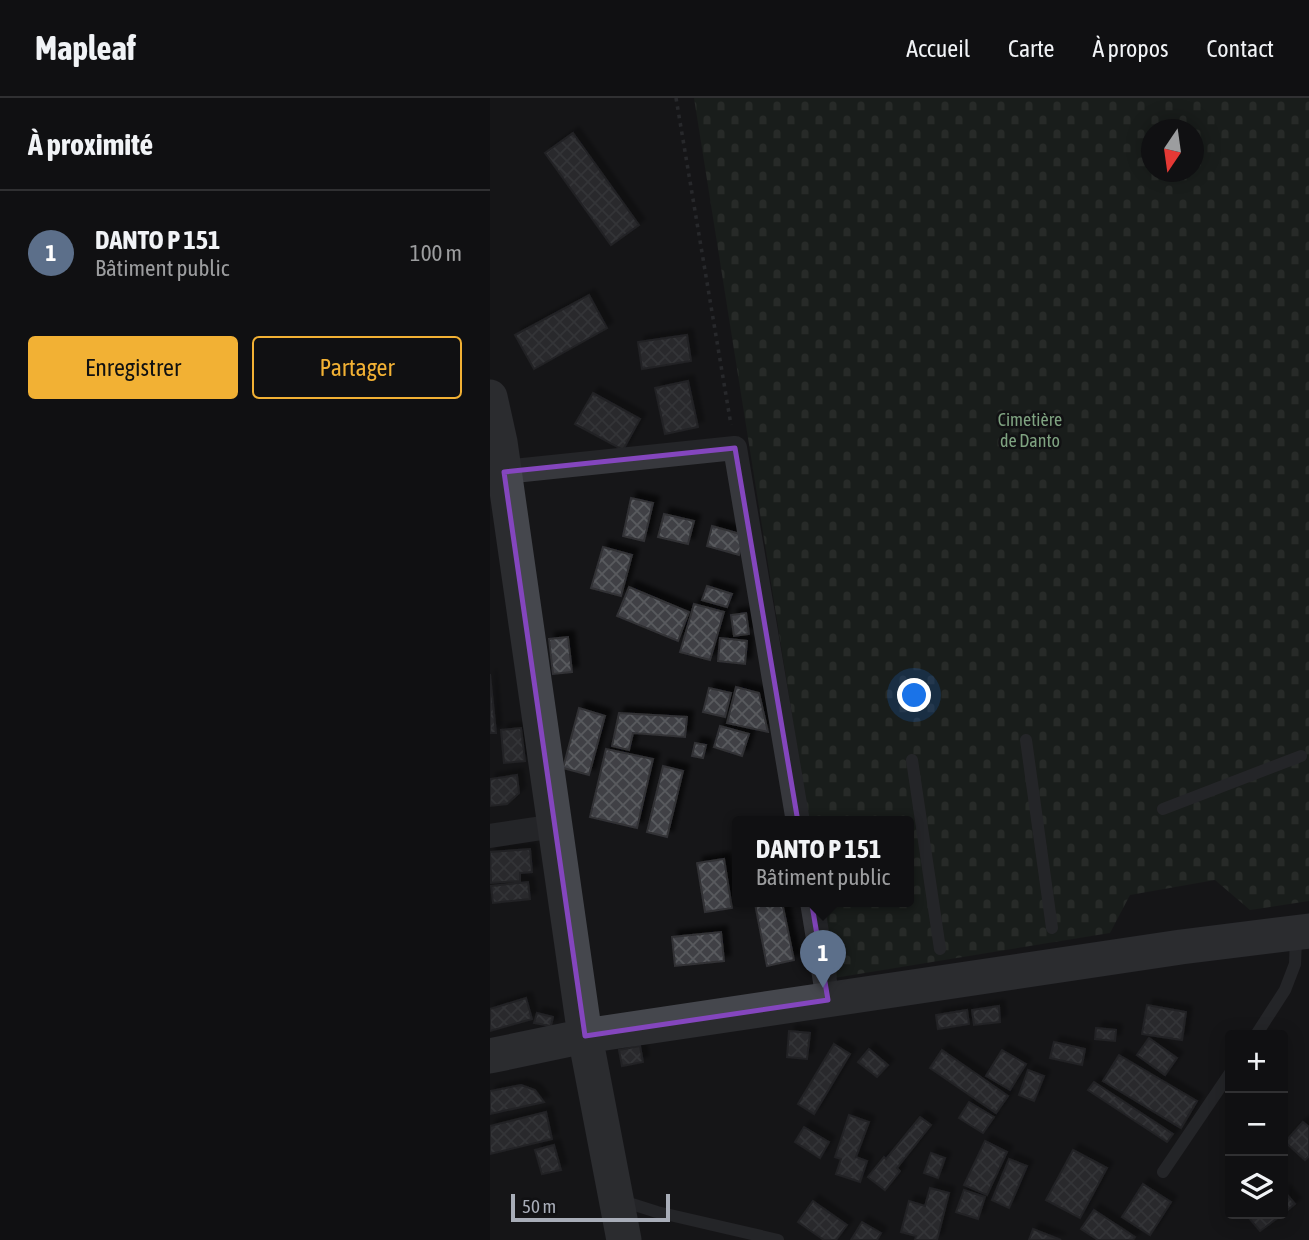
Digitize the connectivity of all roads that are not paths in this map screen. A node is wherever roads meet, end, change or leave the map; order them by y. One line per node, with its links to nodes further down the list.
1 (490, 397): 2 (street)
2 (504, 472): 7 (street); 8 (street)
3 (1027, 740): 11 (lane)
4 (1301, 756): 6 (lane)
5 (912, 761): 13 (lane)
6 (1163, 809)
7 (797, 816)
8 (555, 826): 9 (street); 16 (street)
9 (490, 836)
10 (812, 907): 14 (street)
11 (1052, 928)
12 (1302, 932): 14 (street); 15 (lane)
13 (940, 949)
14 (828, 1000): 16 (street)
15 (1259, 1030)
16 (584, 1036): 17 (street); 20 (street)
17 (490, 1056)
18 (1225, 1080): 19 (lane)
19 (1163, 1172)
20 (615, 1199): 21 (street); 22 (lane)
21 (624, 1240)
22 (778, 1240)

